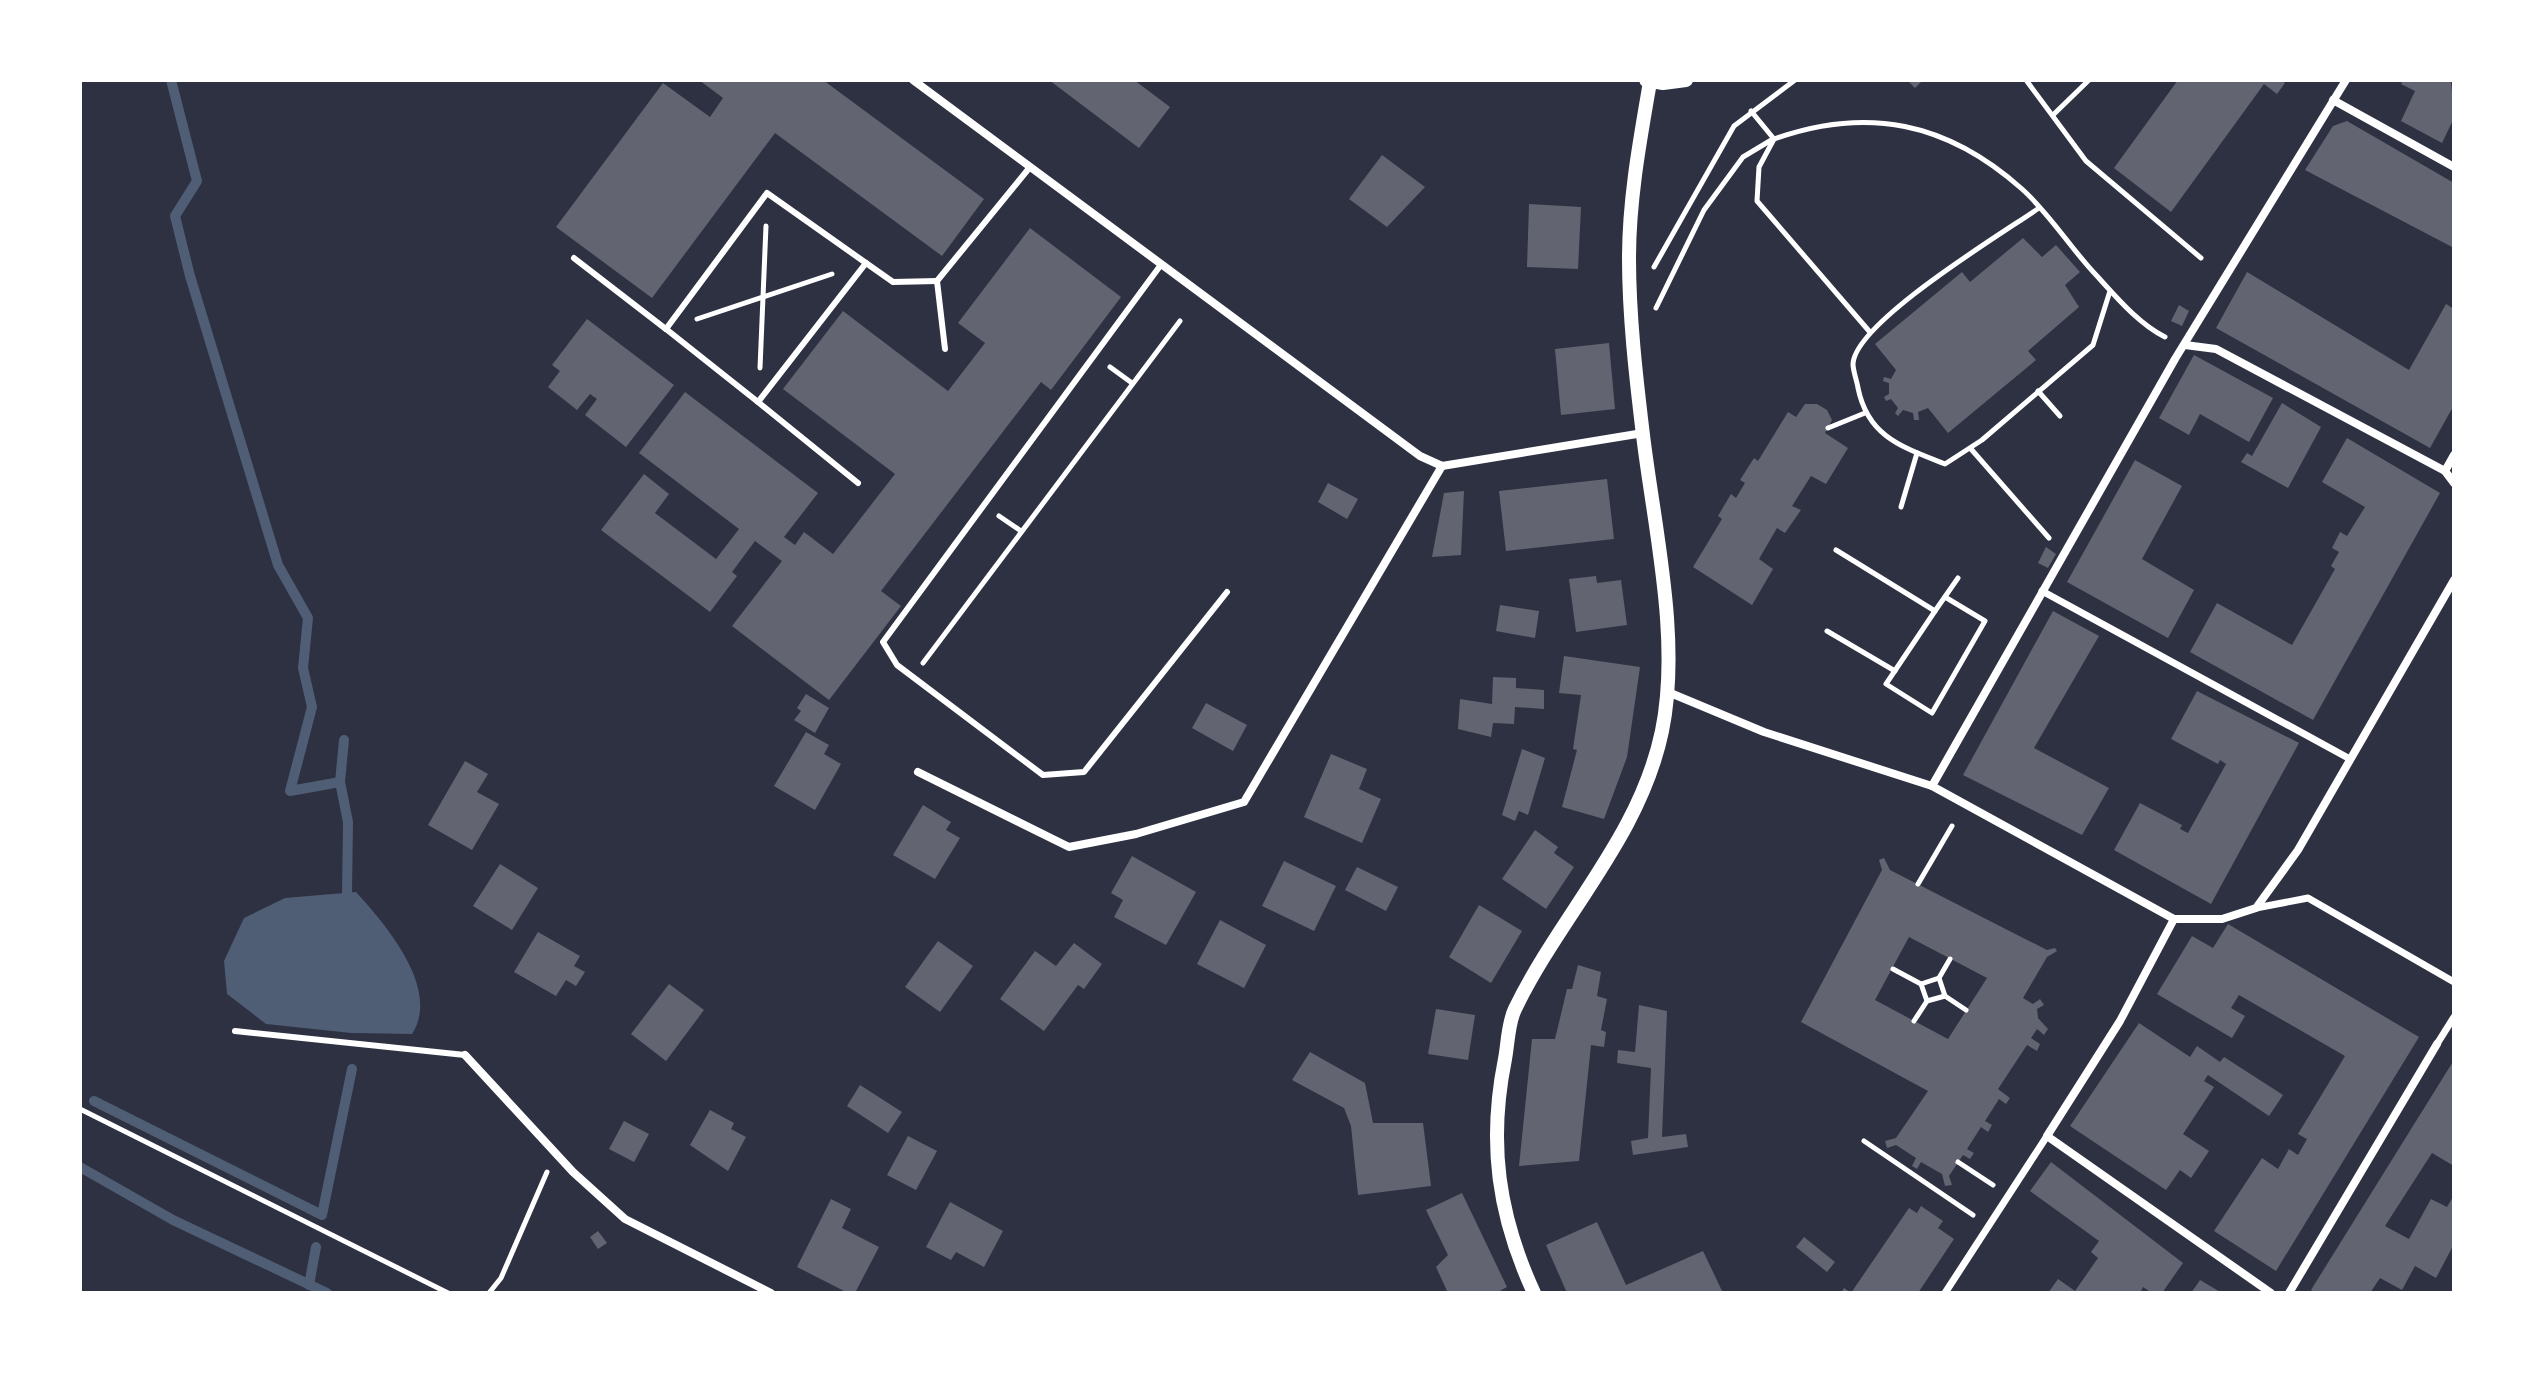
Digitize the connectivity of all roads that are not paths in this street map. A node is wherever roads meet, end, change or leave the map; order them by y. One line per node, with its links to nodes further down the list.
1 (913, 80): 6 (street)
2 (1686, 80): 4 (street)
3 (2346, 80): 5 (street)
4 (1648, 81): 16 (street)
5 (2333, 100): 7 (street); 13 (street)
6 (1030, 167): 10 (street); 11 (lane)
7 (2454, 167)
8 (574, 258): 12 (lane)
9 (866, 263): 11 (lane); 12 (lane); 15 (lane)
10 (1160, 266): 18 (street); 24 (lane)
11 (937, 281): 14 (lane)
12 (666, 329): 15 (lane)
13 (2185, 345): 19 (street); 23 (street)
14 (945, 349)
15 (758, 402): 20 (lane)
16 (1643, 433): 18 (street); 25 (street)
17 (2454, 455): 19 (street)
18 (1442, 466): 27 (street)
19 (2445, 471): 21 (street)
20 (858, 483)
21 (2454, 483)
22 (2454, 580): 26 (street)
23 (2042, 591): 26 (street); 28 (street)
24 (1227, 592)
25 (1668, 692): 28 (street); 38 (street)
26 (2350, 759): 29 (street)
27 (918, 772)
28 (1932, 786): 30 (street)
29 (2256, 908): 30 (street); 31 (street)
30 (2174, 919): 36 (street)
31 (2454, 982)
32 (2454, 1017): 34 (street)
33 (235, 1031): 35 (lane)
34 (2437, 1044): 41 (street)
35 (465, 1055): 37 (street)
36 (2047, 1136): 39 (street); 40 (street)
37 (771, 1293)
38 (1534, 1293)
39 (1945, 1293)
40 (2271, 1293)
41 (2289, 1293)

